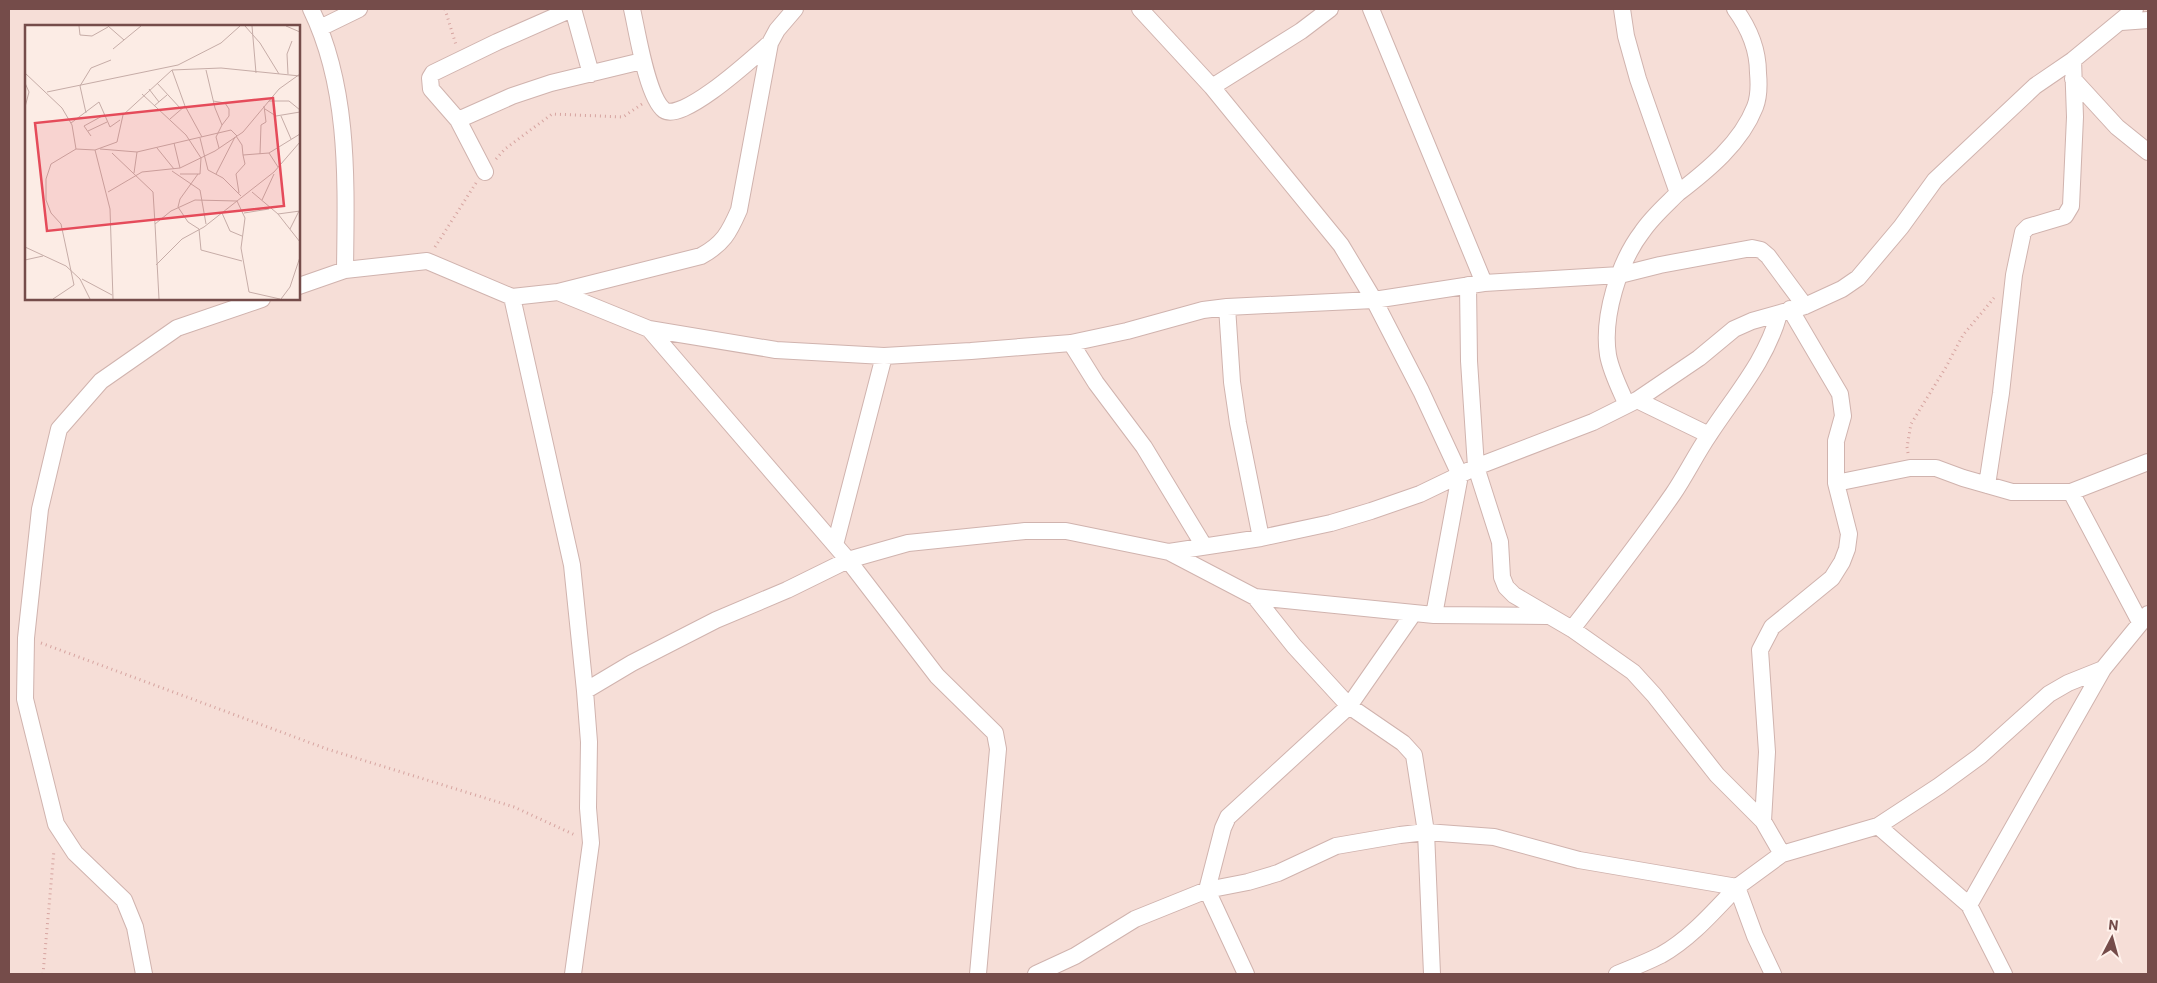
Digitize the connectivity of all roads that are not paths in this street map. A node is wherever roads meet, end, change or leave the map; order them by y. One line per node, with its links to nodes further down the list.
1 (311, 9): 14 (street)
2 (359, 9): 14 (street)
3 (573, 9): 18 (street); 21 (street)
4 (632, 9): 17 (street)
5 (795, 9): 15 (street)
6 (1140, 9): 20 (street)
7 (1371, 9): 27 (street)
8 (1622, 9): 24 (street)
9 (1735, 9): 24 (street)
10 (2135, 9): 13 (street)
11 (1325, 10): 20 (street)
12 (2148, 20): 13 (street)
13 (2121, 22): 16 (street)
14 (320, 28): 25 (street)
15 (770, 43): 17 (street); 30 (street)
16 (2073, 60): 19 (street); 35 (street)
17 (642, 61): 18 (street)
18 (591, 74): 21 (street)
19 (2073, 79): 22 (street); 45 (street)
20 (1212, 87): 33 (street)
21 (458, 120): 23 (street)
22 (2148, 152)
23 (485, 172)
24 (1678, 192): 26 (street)
25 (345, 270): 28 (street); 31 (street)
26 (1620, 275): 27 (street); 35 (street); 39 (street)
27 (1484, 283): 29 (street)
28 (300, 286)
29 (1468, 286): 33 (street); 42 (street)
30 (558, 292): 31 (street); 36 (street)
31 (512, 297): 59 (street)
32 (259, 300): 68 (street)
33 (1374, 300): 34 (street); 43 (street)
34 (1228, 307): 37 (street); 47 (street)
35 (1791, 310): 39 (street); 40 (street); 44 (street)
36 (649, 329): 38 (street); 48 (street)
37 (1071, 343): 38 (street); 49 (street)
38 (884, 356): 48 (street)
39 (1632, 402): 40 (street); 42 (street)
40 (1709, 435): 57 (street)
41 (2148, 462): 46 (street)
42 (1476, 467): 43 (street); 55 (street)
43 (1460, 474): 47 (street); 54 (street)
44 (1836, 483): 45 (street); 61 (street)
45 (1987, 485): 46 (street)
46 (2071, 492): 56 (street)
47 (1261, 538): 49 (street)
48 (834, 545): 51 (street)
49 (1204, 546): 50 (street)
50 (1169, 552): 51 (street); 52 (street)
51 (848, 560): 59 (street); 70 (street)
52 (1255, 597): 53 (street); 60 (street)
53 (1413, 614): 54 (street); 60 (street)
54 (1434, 615): 55 (street)
55 (1549, 616): 57 (street)
56 (2144, 618): 58 (street)
57 (1572, 629): 61 (street)
58 (2103, 669): 62 (street); 67 (street)
59 (585, 692): 69 (street)
60 (1349, 706): 63 (street); 66 (street)
61 (1763, 821): 64 (street)
62 (1878, 826): 64 (street); 67 (street)
63 (1426, 832): 65 (street); 66 (street); 73 (street)
64 (1782, 854): 65 (street)
65 (1737, 887): 74 (street); 75 (street)
66 (1207, 890): 71 (street); 72 (street)
67 (1969, 905): 76 (street)
68 (144, 974)
69 (573, 974)
70 (978, 974)
71 (1036, 974)
72 (1246, 974)
73 (1432, 974)
74 (1617, 974)
75 (1774, 974)
76 (2004, 974)

